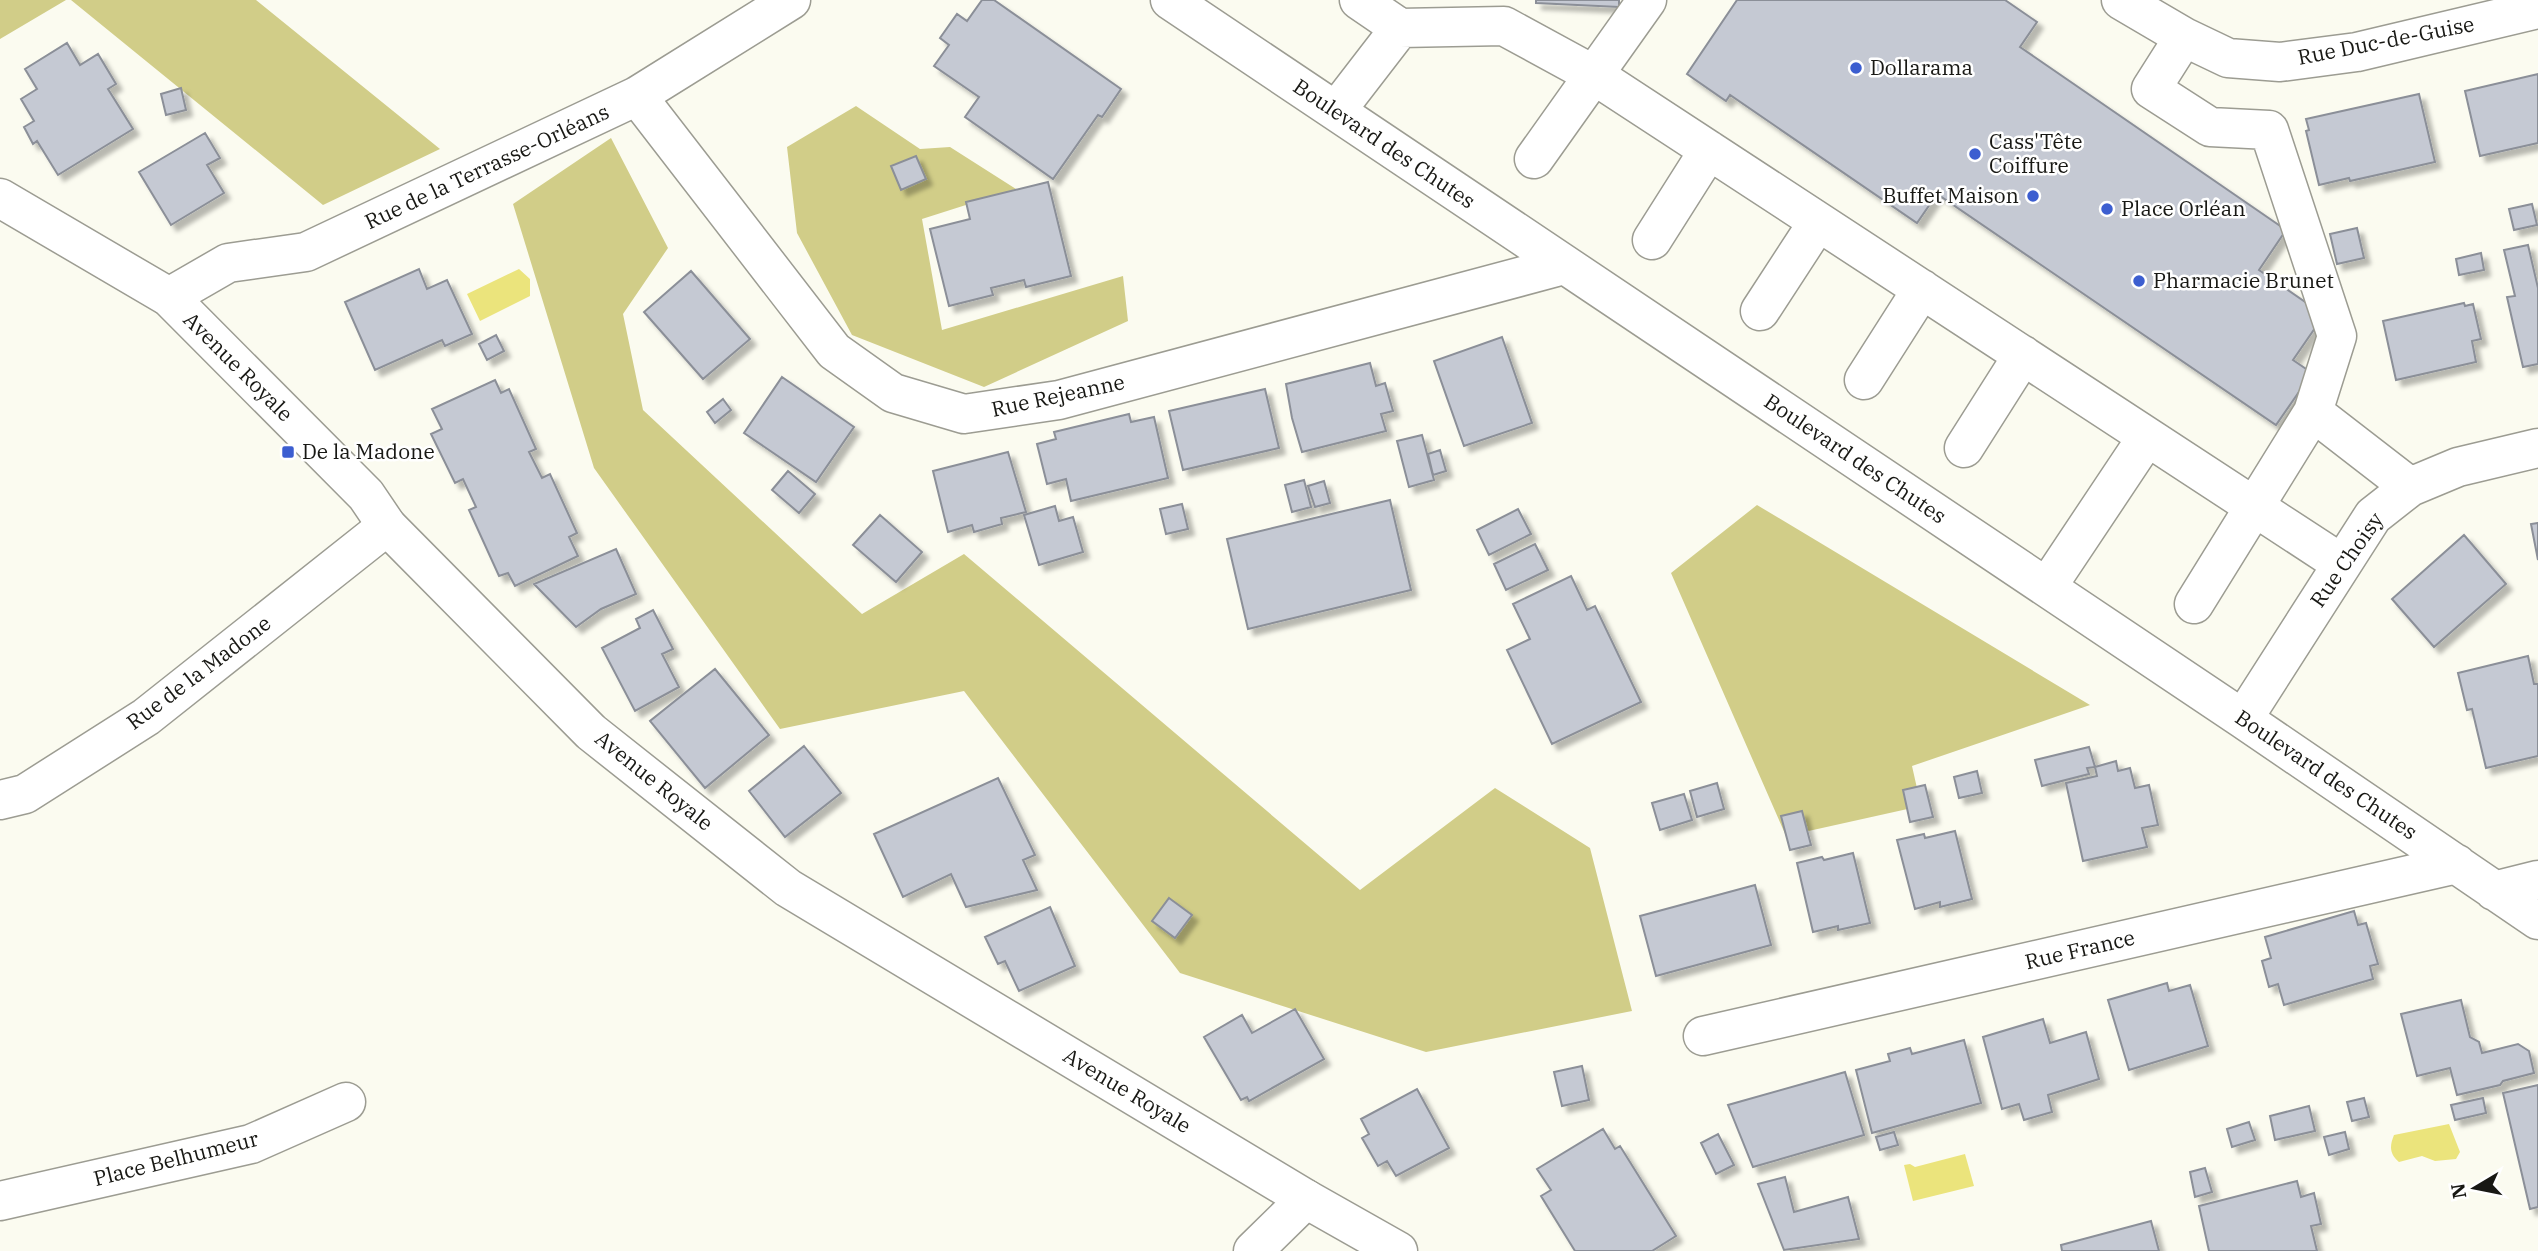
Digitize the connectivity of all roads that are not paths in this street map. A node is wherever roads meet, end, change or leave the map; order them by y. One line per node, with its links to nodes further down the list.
1 (790, 0): 11 (street, Rue de la Terrasse-Orléans)
2 (1170, 0): 12 (street, Boulevard des Chutes)
3 (1359, 0): 8 (street)
4 (1647, 0): 10 (street)
5 (2120, 0): 9 (street, Rue Duc-de-Guise)
6 (2538, 9): 9 (street, Rue Duc-de-Guise)
7 (1505, 13): 8 (street); 10 (street)
8 (1400, 28): 12 (street)
9 (2184, 37): 24 (street)
10 (1594, 75): 13 (street); 14 (street)
11 (637, 96): 18 (street, Rue Rejeanne); 20 (street, Rue de la Terrasse-Orléans)
12 (1336, 111): 18 (street, Boulevard des Chutes)
13 (1709, 150): 16 (street); 17 (street)
14 (1534, 159)
15 (6, 209): 20 (street, Avenue Royale)
16 (1818, 222): 19 (street); 21 (street)
17 (1652, 240)
18 (1564, 265): 32 (street, Boulevard des Chutes)
19 (1922, 289): 22 (street); 23 (street)
20 (169, 297): 30 (street, Avenue Royale)
21 (1760, 311)
22 (2023, 355): 25 (street); 26 (street)
23 (1864, 380)
24 (2313, 412): 28 (street); 29 (street)
25 (2147, 437): 29 (street); 32 (street)
26 (1964, 448)
27 (2538, 448): 28 (street, Rue Choisy)
28 (2410, 487): 31 (street, Rue Choisy)
29 (2254, 507): 31 (street); 33 (street)
30 (387, 526): 35 (street, Rue de la Madone); 42 (street, Avenue Royale)
31 (2342, 564): 34 (street, Rue Choisy)
32 (2047, 587): 34 (street, Boulevard des Chutes)
33 (2194, 604)
34 (2243, 719): 36 (street, Boulevard des Chutes)
35 (0, 800)
36 (2457, 864): 38 (street, Boulevard des Chutes); 40 (street, Rue France)
37 (2538, 880): 38 (street)
38 (2494, 891): 39 (street, Boulevard des Chutes)
39 (2538, 920)
40 (1703, 1036)
41 (346, 1102): 43 (street, Place Belhumeur)
42 (1306, 1199): 44 (street); 45 (street, Avenue Royale)
43 (0, 1202)
44 (1253, 1251)
45 (1398, 1251)

